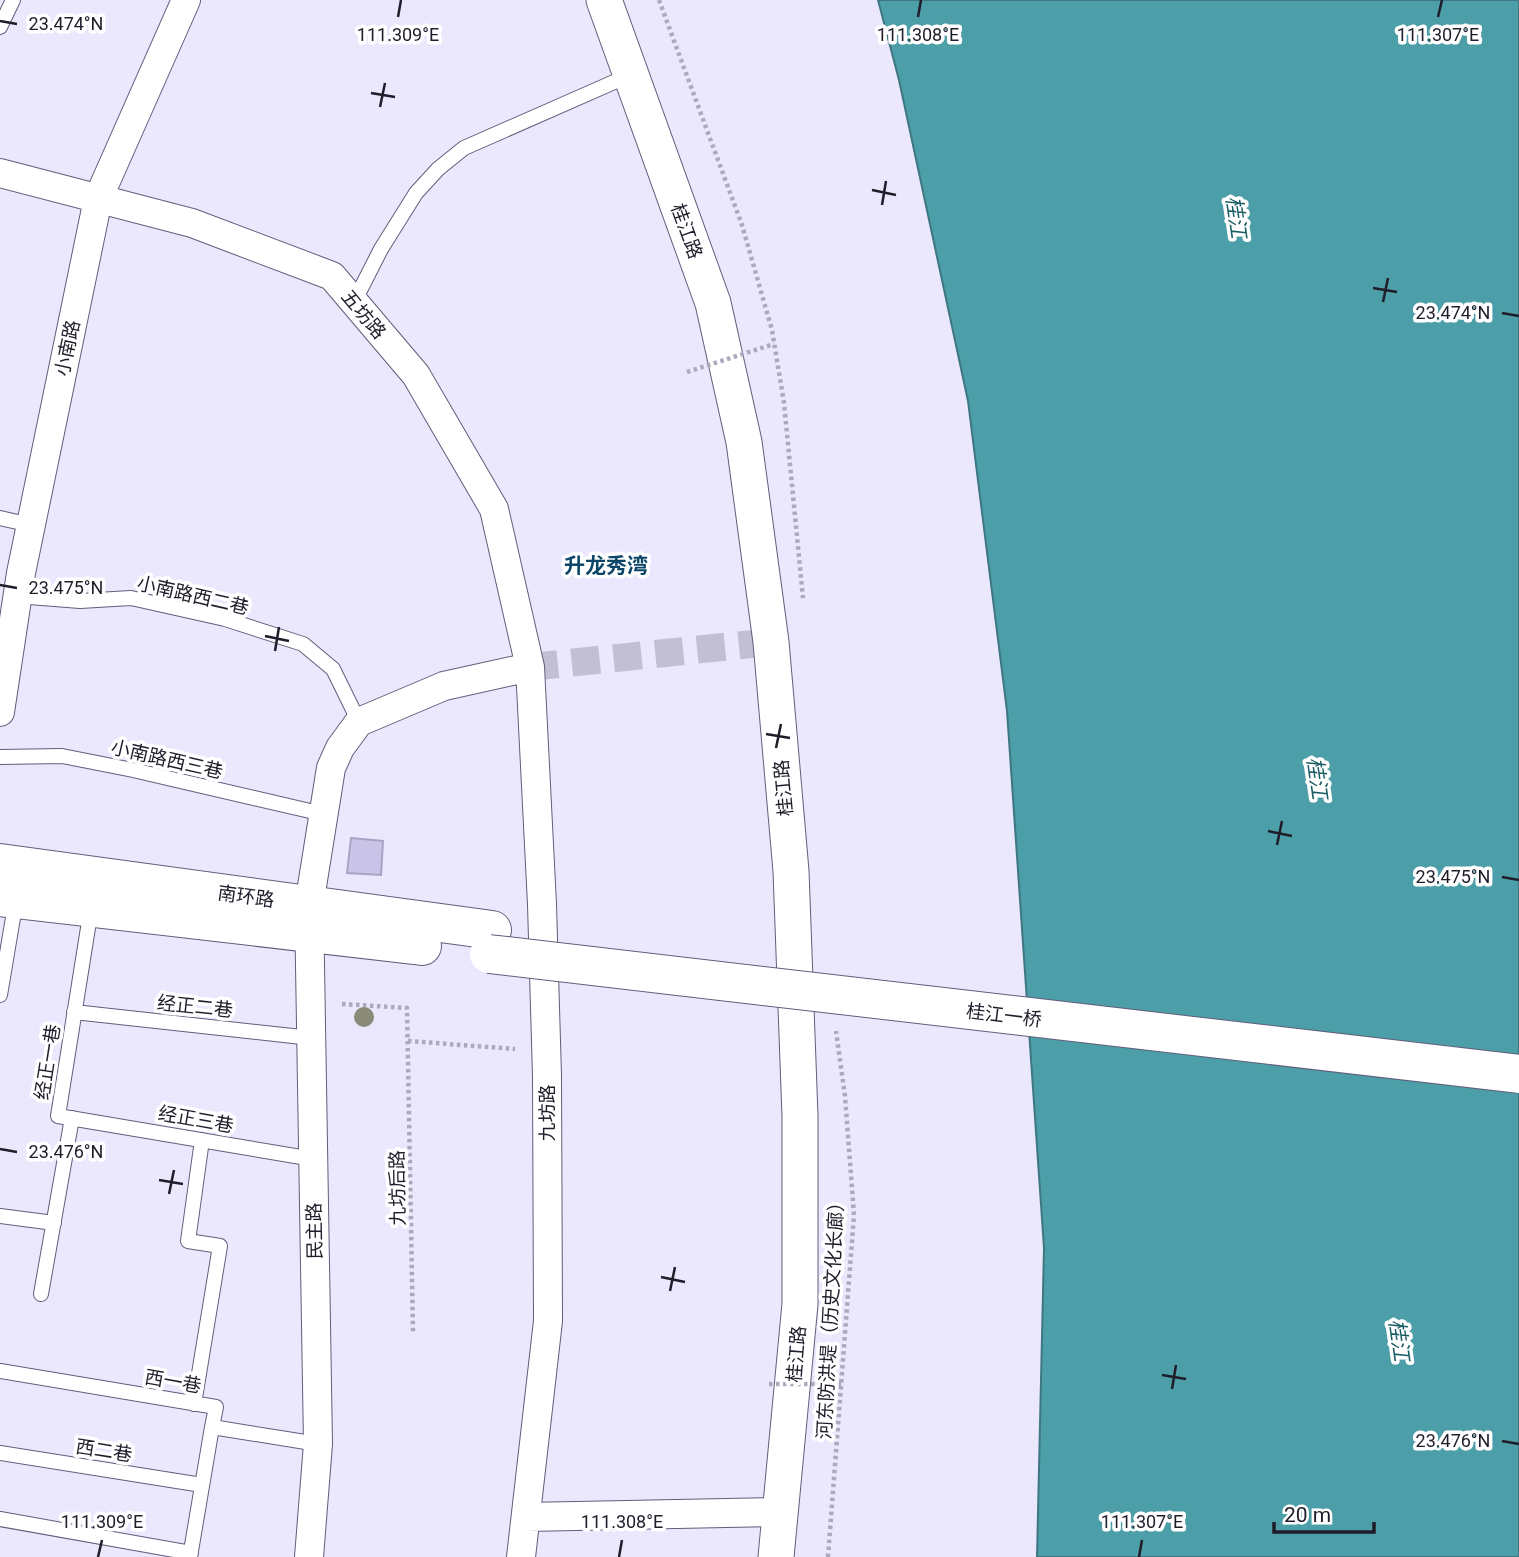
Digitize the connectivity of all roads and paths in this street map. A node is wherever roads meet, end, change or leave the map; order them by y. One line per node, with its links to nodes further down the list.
1 (13, 0): 4 (lane)
2 (186, 0): 7 (street, 小南路)
3 (604, 0): 5 (street, 桂江路)
4 (0, 27)
5 (630, 75): 8 (lane); 49 (street, 桂江路)
6 (0, 173): 7 (street, 五坊路)
7 (98, 199): 8 (street, 五坊路); 12 (street, 小南路)
8 (354, 302): 14 (street, 五坊路)
9 (774, 344): 10 (path, bridge)
10 (687, 372)
11 (0, 518): 12 (lane)
12 (31, 525): 13 (street, 小南路)
13 (17, 596): 15 (street, 小南路); 17 (lane, 小南路西二巷)
14 (530, 667): 17 (street); 32 (street, 九坊路)
15 (2, 681): 16 (street, 小南路)
16 (0, 712)
17 (359, 722): 19 (street, 民主路)
18 (0, 757): 19 (lane, 小南路西三巷)
19 (323, 814): 23 (street, 民主路)
20 (0, 863): 23 (main road, 南环路)
21 (8, 898): 22 (main road, 南环路); 26 (lane)
22 (91, 908): 23 (main road, 南环路); 28 (lane, 经正一巷)
23 (309, 919): 24 (main road, 南环路); 27 (street, 民主路)
24 (491, 942): 25 (main road, 桂江一桥, bridge); 31 (main road, 桂江一桥)
25 (831, 994): 33 (main road, 桂江一桥, bridge); 43 (path, 河东防洪堤（历史文化长廊）)
26 (0, 995)
27 (311, 1003): 29 (street, 民主路); 30 (path, 九坊后路)
28 (74, 1012): 29 (lane, 经正二巷); 34 (lane, 经正一巷)
29 (311, 1038): 36 (street, 民主路)
30 (408, 1041): 32 (path); 40 (path, 九坊后路)
31 (1519, 1049)
32 (546, 1051): 50 (street, 九坊路)
33 (1519, 1074)
34 (72, 1118): 35 (lane, 经正三巷); 38 (lane, 经正一巷)
35 (202, 1140): 36 (lane, 经正三巷); 44 (lane)
36 (313, 1159): 46 (street, 民主路)
37 (0, 1216): 38 (lane)
38 (54, 1223): 39 (lane, 经正一巷)
39 (41, 1294)
40 (413, 1333)
41 (0, 1371): 44 (lane, 西一巷)
42 (769, 1384): 43 (path, bridge)
43 (841, 1384): 56 (path, 河东防洪堤（历史文化长廊）)
44 (194, 1404): 45 (lane, 西一巷)
45 (212, 1427): 46 (lane); 48 (lane)
46 (317, 1444): 53 (street, 民主路)
47 (0, 1453): 48 (lane, 西二巷)
48 (202, 1485): 52 (lane)
49 (782, 1511): 50 (street); 55 (street, 桂江路)
50 (526, 1517): 54 (street, 九坊路)
51 (0, 1519): 52 (lane)
52 (190, 1555)
53 (309, 1557)
54 (521, 1557)
55 (776, 1557)
56 (828, 1557)

